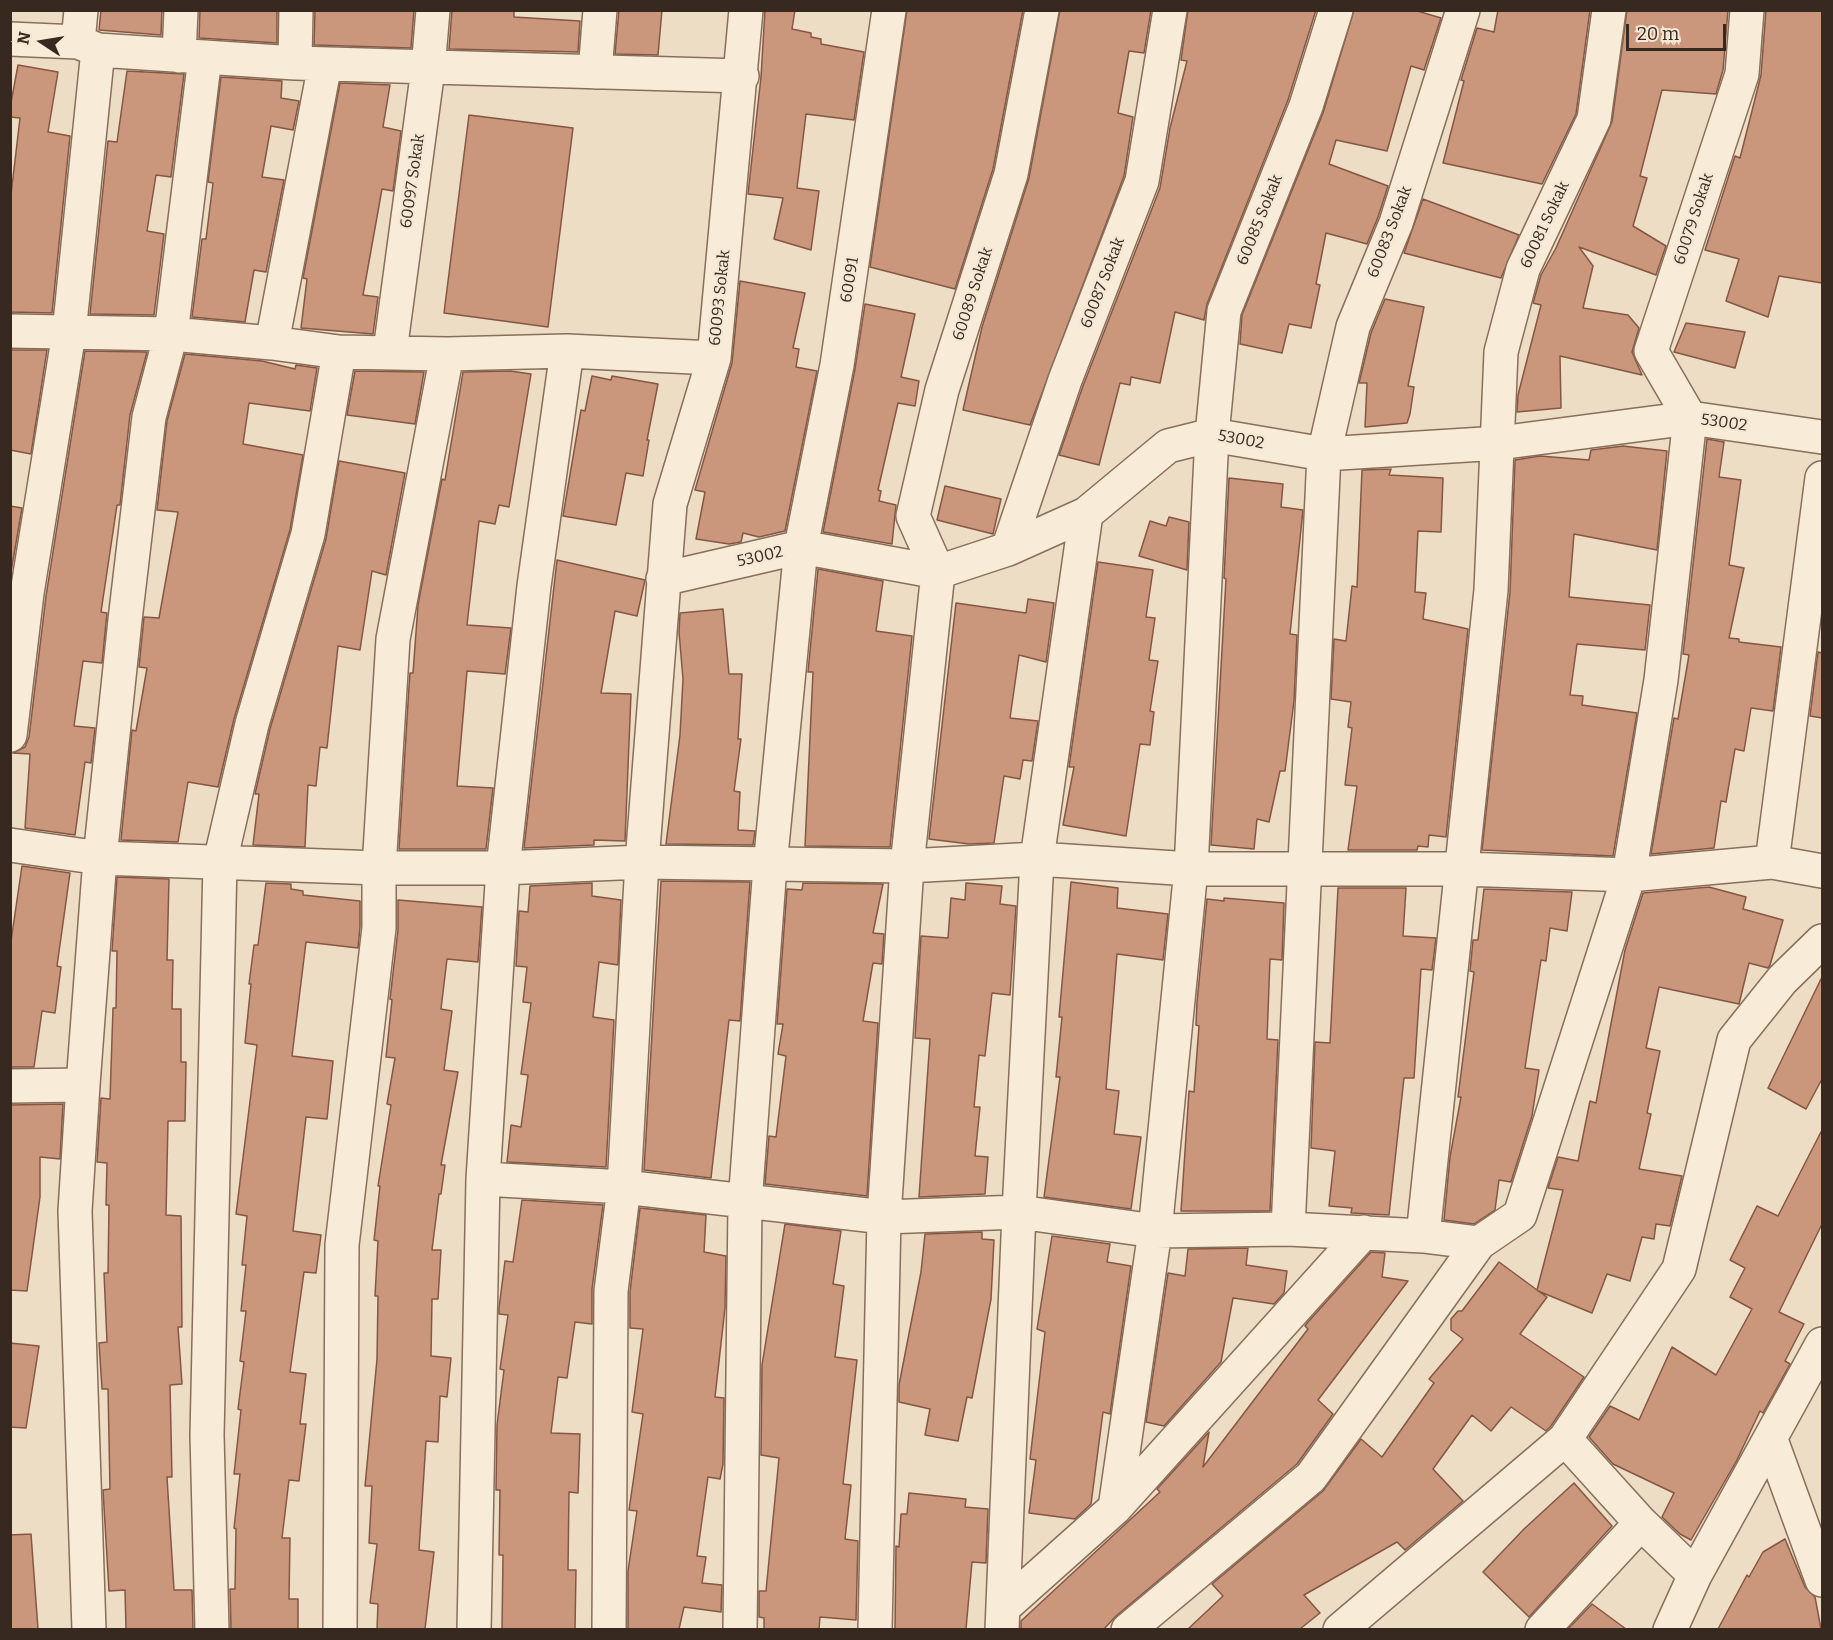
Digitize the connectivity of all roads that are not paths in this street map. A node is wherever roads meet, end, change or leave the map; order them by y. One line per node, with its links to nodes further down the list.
1 (81, 10): 15 (street)
2 (181, 10): 16 (street)
3 (296, 10): 17 (street)
4 (433, 10): 18 (street, 60097 Sokak)
5 (600, 10): 19 (street)
6 (746, 10): 20 (street, 60093 Sokak)
7 (889, 10): 37 (street, 60091)
8 (1042, 10): 39 (street, 60089 Sokak)
9 (1170, 10): 38 (street, 60087 Sokak)
10 (1336, 10): 31 (street, 60085 Sokak)
11 (1464, 10): 34 (street, 60083 Sokak)
12 (1609, 10): 33 (street, 60081 Sokak)
13 (1747, 10): 30 (street, 60079 Sokak)
14 (10, 39): 15 (street)
15 (88, 46): 16 (street); 22 (street)
16 (192, 57): 17 (street); 23 (street)
17 (310, 64): 18 (street); 24 (street)
18 (428, 69): 19 (street); 25 (street, 60097 Sokak)
19 (595, 72): 20 (street)
20 (742, 76): 29 (street, 60093 Sokak)
21 (10, 330): 22 (street)
22 (69, 333): 23 (street); 41 (street)
23 (171, 334): 24 (street); 43 (street)
24 (272, 343): 27 (street)
25 (390, 351): 27 (street); 28 (street)
26 (567, 351): 28 (street); 29 (street); 51 (street)
27 (339, 352): 45 (street)
28 (447, 354): 50 (street)
29 (714, 358): 40 (street, 60093 Sokak)
30 (1690, 418): 32 (street, 53002); 33 (street, 53002); 56 (street)
31 (1212, 435): 34 (street, 53002); 36 (street, 53002); 52 (street, 60085 Sokak)
32 (1822, 437)
33 (1499, 443): 34 (street, 53002); 54 (street, 60081 Sokak)
34 (1324, 454): 53 (street, 60083 Sokak)
35 (1822, 478): 47 (street)
36 (1086, 514): 38 (street, 53002); 44 (street)
37 (801, 548): 39 (street, 53002); 40 (street, 53002); 48 (street, 60091)
38 (1008, 549): 39 (street, 53002)
39 (938, 572): 49 (street)
40 (663, 579): 46 (street, 60093 Sokak)
41 (10, 735)
42 (10, 845): 43 (street)
43 (99, 858): 45 (street); 58 (street)
44 (1038, 859): 49 (street); 52 (street); 63 (street)
45 (220, 862): 50 (street); 79 (street)
46 (642, 862): 48 (street); 51 (street); 61 (street, 60093 Sokak)
47 (1772, 862): 55 (street); 56 (street)
48 (770, 866): 49 (street); 62 (street, 60091)
49 (907, 866): 64 (street)
50 (379, 868): 51 (street); 80 (street)
51 (502, 868): 60 (street)
52 (1191, 869): 53 (street); 66 (street, 60085 Sokak)
53 (1305, 869): 54 (street); 65 (street, 60083 Sokak)
54 (1463, 869): 56 (street); 68 (street, 60081 Sokak)
55 (1822, 871)
56 (1629, 875): 69 (street)
57 (1822, 941): 71 (street)
58 (83, 1085): 59 (street); 78 (street)
59 (10, 1086)
60 (483, 1179): 61 (street); 81 (street)
61 (624, 1187): 62 (street); 82 (street, 60093 Sokak)
62 (746, 1203): 64 (street); 83 (street, 60091)
63 (1019, 1212): 64 (street); 66 (street); 77 (street)
64 (884, 1217): 84 (street)
65 (1288, 1229): 66 (street); 67 (street)
66 (1155, 1232): 73 (street, 60085 Sokak)
67 (1364, 1232): 68 (street); 73 (street)
68 (1424, 1236): 69 (street)
69 (1479, 1243): 85 (street)
70 (1822, 1344): 72 (street)
71 (1565, 1439): 74 (street); 86 (street)
72 (1771, 1440): 75 (street); 76 (street)
73 (1115, 1508): 77 (street)
74 (1641, 1523): 75 (street); 87 (street)
75 (1695, 1575): 88 (street)
76 (1822, 1580)
77 (1003, 1618)
78 (89, 1629)
79 (212, 1629)
80 (340, 1629)
81 (474, 1629)
82 (609, 1629)
83 (740, 1629)
84 (875, 1629)
85 (1128, 1629)
86 (1340, 1629)
87 (1542, 1629)
88 (1670, 1629)

